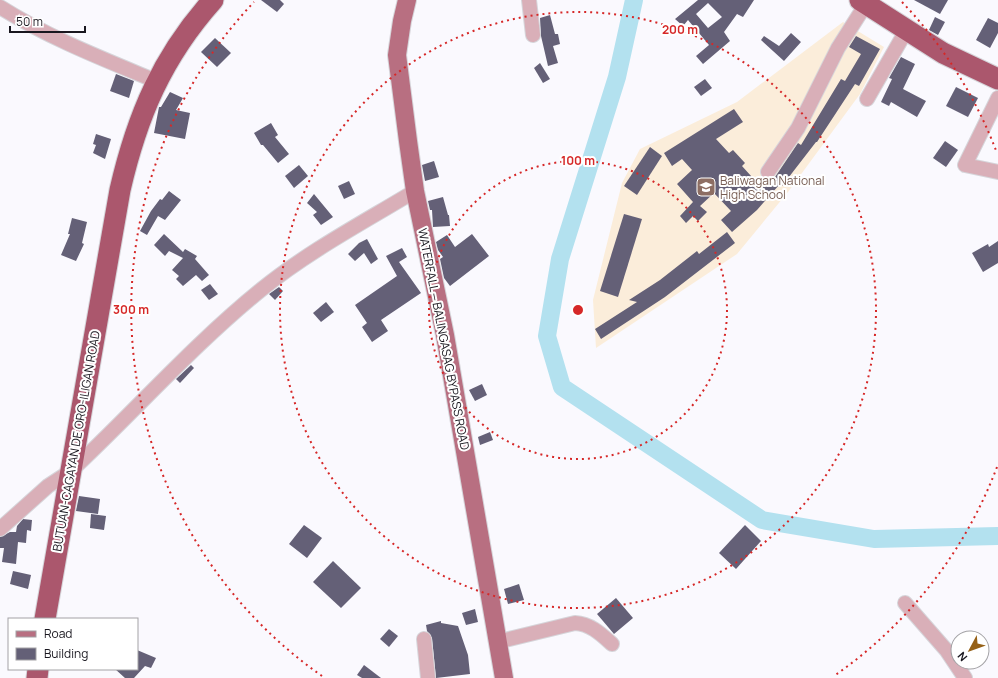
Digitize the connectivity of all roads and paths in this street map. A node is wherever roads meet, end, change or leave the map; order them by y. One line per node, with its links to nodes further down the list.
1 (213, 0): 9 (highway, BUTUAN-CAGAYAN DE ORO-ILIGAN ROAD)
2 (407, 0): 14 (main road, WATERFALL ‒ BALINGASAG BYPASS ROAD)
3 (529, 0): 7 (street)
4 (863, 2): 6 (highway); 12 (street)
5 (0, 7): 9 (street)
6 (906, 31): 8 (highway); 11 (street)
7 (533, 35)
8 (998, 79)
9 (156, 81): 15 (highway, BUTUAN-CAGAYAN DE ORO-ILIGAN ROAD)
10 (998, 98): 13 (street)
11 (867, 99)
12 (768, 172)
13 (998, 172)
14 (416, 191): 15 (street); 20 (main road, WATERFALL ‒ BALINGASAG BYPASS ROAD)
15 (71, 471): 16 (street); 18 (highway, BUTUAN-CAGAYAN DE ORO-ILIGAN ROAD)
16 (0, 529)
17 (905, 603): 24 (street)
18 (45, 618)
19 (424, 639): 22 (street)
20 (497, 642): 21 (street); 23 (main road, WATERFALL ‒ BALINGASAG BYPASS ROAD)
21 (612, 644)
22 (428, 678)
23 (504, 678)
24 (965, 678)

